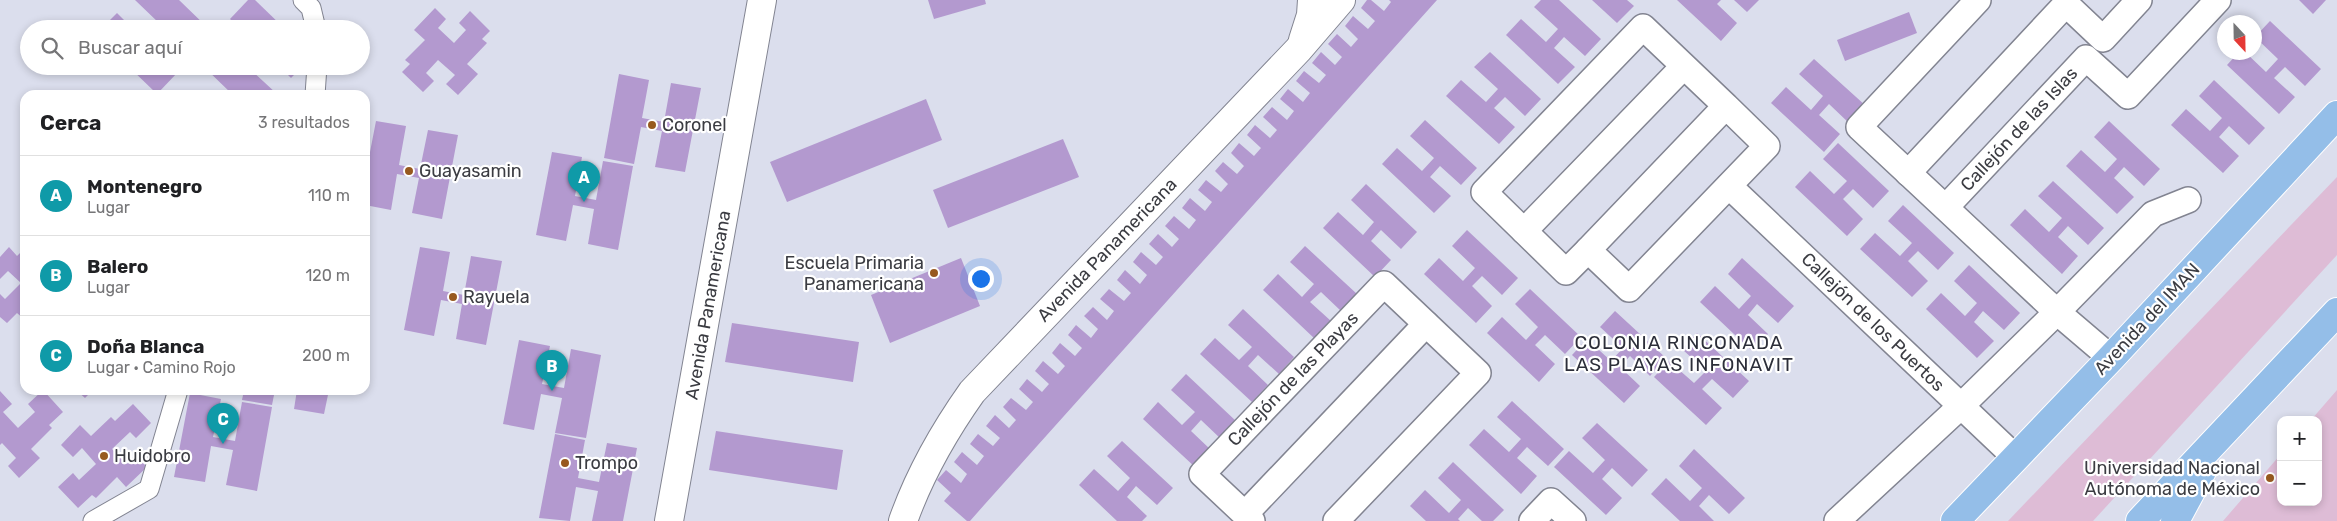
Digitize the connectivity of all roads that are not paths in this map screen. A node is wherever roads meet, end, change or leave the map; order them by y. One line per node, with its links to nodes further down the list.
1 (303, 0): 9 (street)
2 (762, 0): 32 (street, Avenida Panamericana)
3 (1312, 0): 10 (street)
4 (1340, 0): 10 (street, Avenida Panamericana)
5 (1978, 0): 16 (street)
6 (2140, 0): 8 (street)
7 (2218, 0): 19 (street, Callejón de las Islas)
8 (2064, 2): 16 (street)
9 (314, 20)
10 (1298, 50): 33 (street, Avenida Panamericana)
11 (1684, 66): 14 (street); 20 (street); 20 (street)
12 (316, 75): 13 (street)
13 (315, 90)
14 (1726, 106): 17 (street); 21 (street)
15 (2337, 115): 25 (main road, Avenida del IMAN)
16 (1908, 173): 19 (street)
17 (1729, 186): 21 (street); 27 (street, Callejón de los Puertos)
18 (2188, 200): 22 (street)
19 (1946, 207): 22 (street)
20 (1524, 231): 21 (street)
21 (1588, 250)
22 (2057, 312): 25 (street); 27 (street)
23 (2337, 312): 28 (main road)
24 (1426, 324): 30 (street, Callejón de las Playas); 30 (street, Callejón de las Playas); 34 (street, Callejón de las Playas)
25 (2111, 358): 29 (main road, Avenida del IMAN)
26 (177, 395): 31 (street)
27 (1961, 406): 29 (street, Callejón de los Puertos); 37 (street)
28 (2218, 441): 39 (main road); 40 (main road)
29 (2016, 458): 38 (main road, Avenida del IMAN)
30 (1248, 518)
31 (93, 521)
32 (669, 521)
33 (903, 521)
34 (1336, 521)
35 (1532, 521): 36 (street)
36 (1573, 521)
37 (1837, 521)
38 (1955, 521)
39 (2140, 521)
40 (2175, 521)

